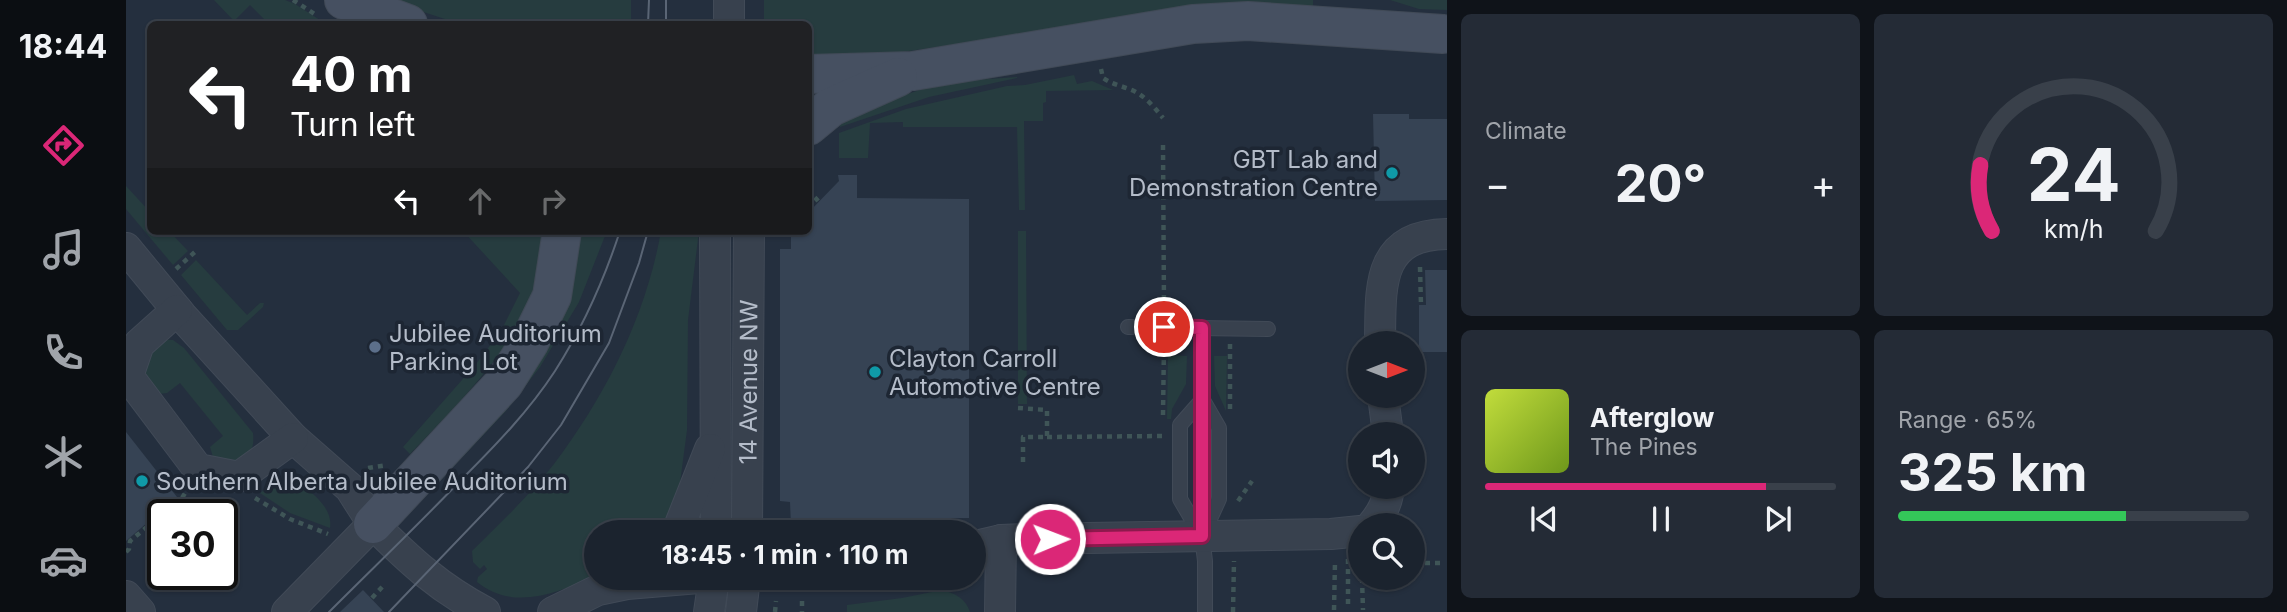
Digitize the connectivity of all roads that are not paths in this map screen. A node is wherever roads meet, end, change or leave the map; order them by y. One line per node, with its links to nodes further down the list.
1 (729, 0): 5 (street)
2 (1356, 0): 6 (main road)
3 (333, 9): 4 (main road)
4 (393, 21)
5 (729, 21)
6 (1445, 35): 7 (main road)
7 (913, 71): 8 (main road); 9 (main road)
8 (812, 74)
9 (812, 123)
10 (1447, 234): 19 (street)
11 (561, 235): 26 (main road)
12 (715, 235): 21 (street, 14 Avenue NW)
13 (749, 235): 25 (street, 14 Avenue NW)
14 (126, 248): 15 (street)
15 (177, 310): 22 (street); 22 (street)
16 (1128, 327): 17 (lane)
17 (1202, 328): 18 (lane); 20 (lane)
18 (1268, 329)
19 (1380, 331)
20 (1202, 400): 27 (lane); 27 (lane)
21 (716, 432): 23 (street); 24 (street, 14 Avenue NW)
22 (293, 438): 26 (street)
23 (682, 520)
24 (716, 520)
25 (747, 520)
26 (373, 524): 35 (street); 36 (street)
27 (1202, 536): 28 (street); 29 (street); 41 (lane)
28 (1348, 541)
29 (988, 543): 40 (street)
30 (598, 590): 37 (street)
31 (712, 590): 38 (street)
32 (744, 590): 39 (street)
33 (126, 596): 34 (street)
34 (140, 612)
35 (287, 612)
36 (485, 612)
37 (553, 612)
38 (709, 612)
39 (741, 612)
40 (1000, 612)
41 (1205, 612)

